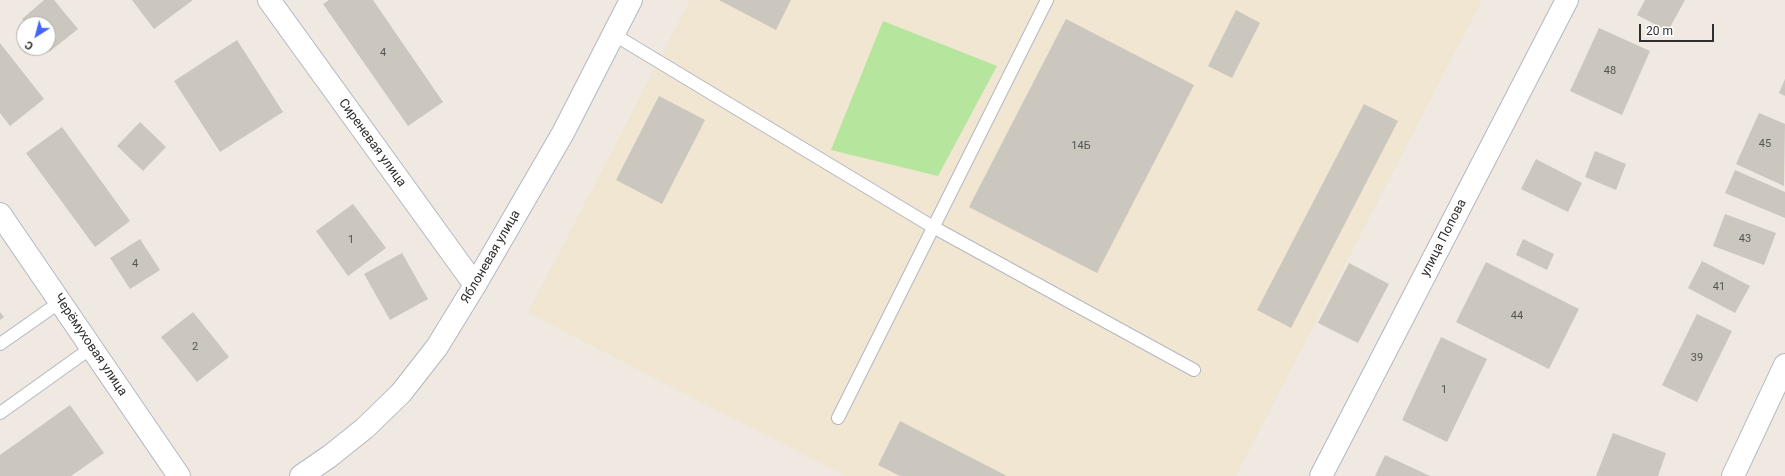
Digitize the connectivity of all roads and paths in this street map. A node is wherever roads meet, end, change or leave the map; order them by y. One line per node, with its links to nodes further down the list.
1 (269, 0): 8 (street, Сиреневая улица)
2 (631, 0): 5 (street, Яблоневая улица)
3 (1048, 0): 7 (lane)
4 (1567, 0): 18 (street, улица Попова)
5 (613, 34): 7 (lane); 8 (street, Яблоневая улица)
6 (0, 214): 9 (street, Черёмуховая улица)
7 (933, 227): 13 (lane); 15 (lane)
8 (475, 285): 17 (street, Яблоневая улица)
9 (60, 302): 10 (lane); 11 (street, Черёмуховая улица)
10 (0, 344)
11 (91, 348): 14 (lane); 16 (street, Черёмуховая улица)
12 (1785, 365): 19 (street)
13 (1194, 370)
14 (0, 413)
15 (838, 418)
16 (179, 476)
17 (301, 476)
18 (1321, 476)
19 (1733, 476)

